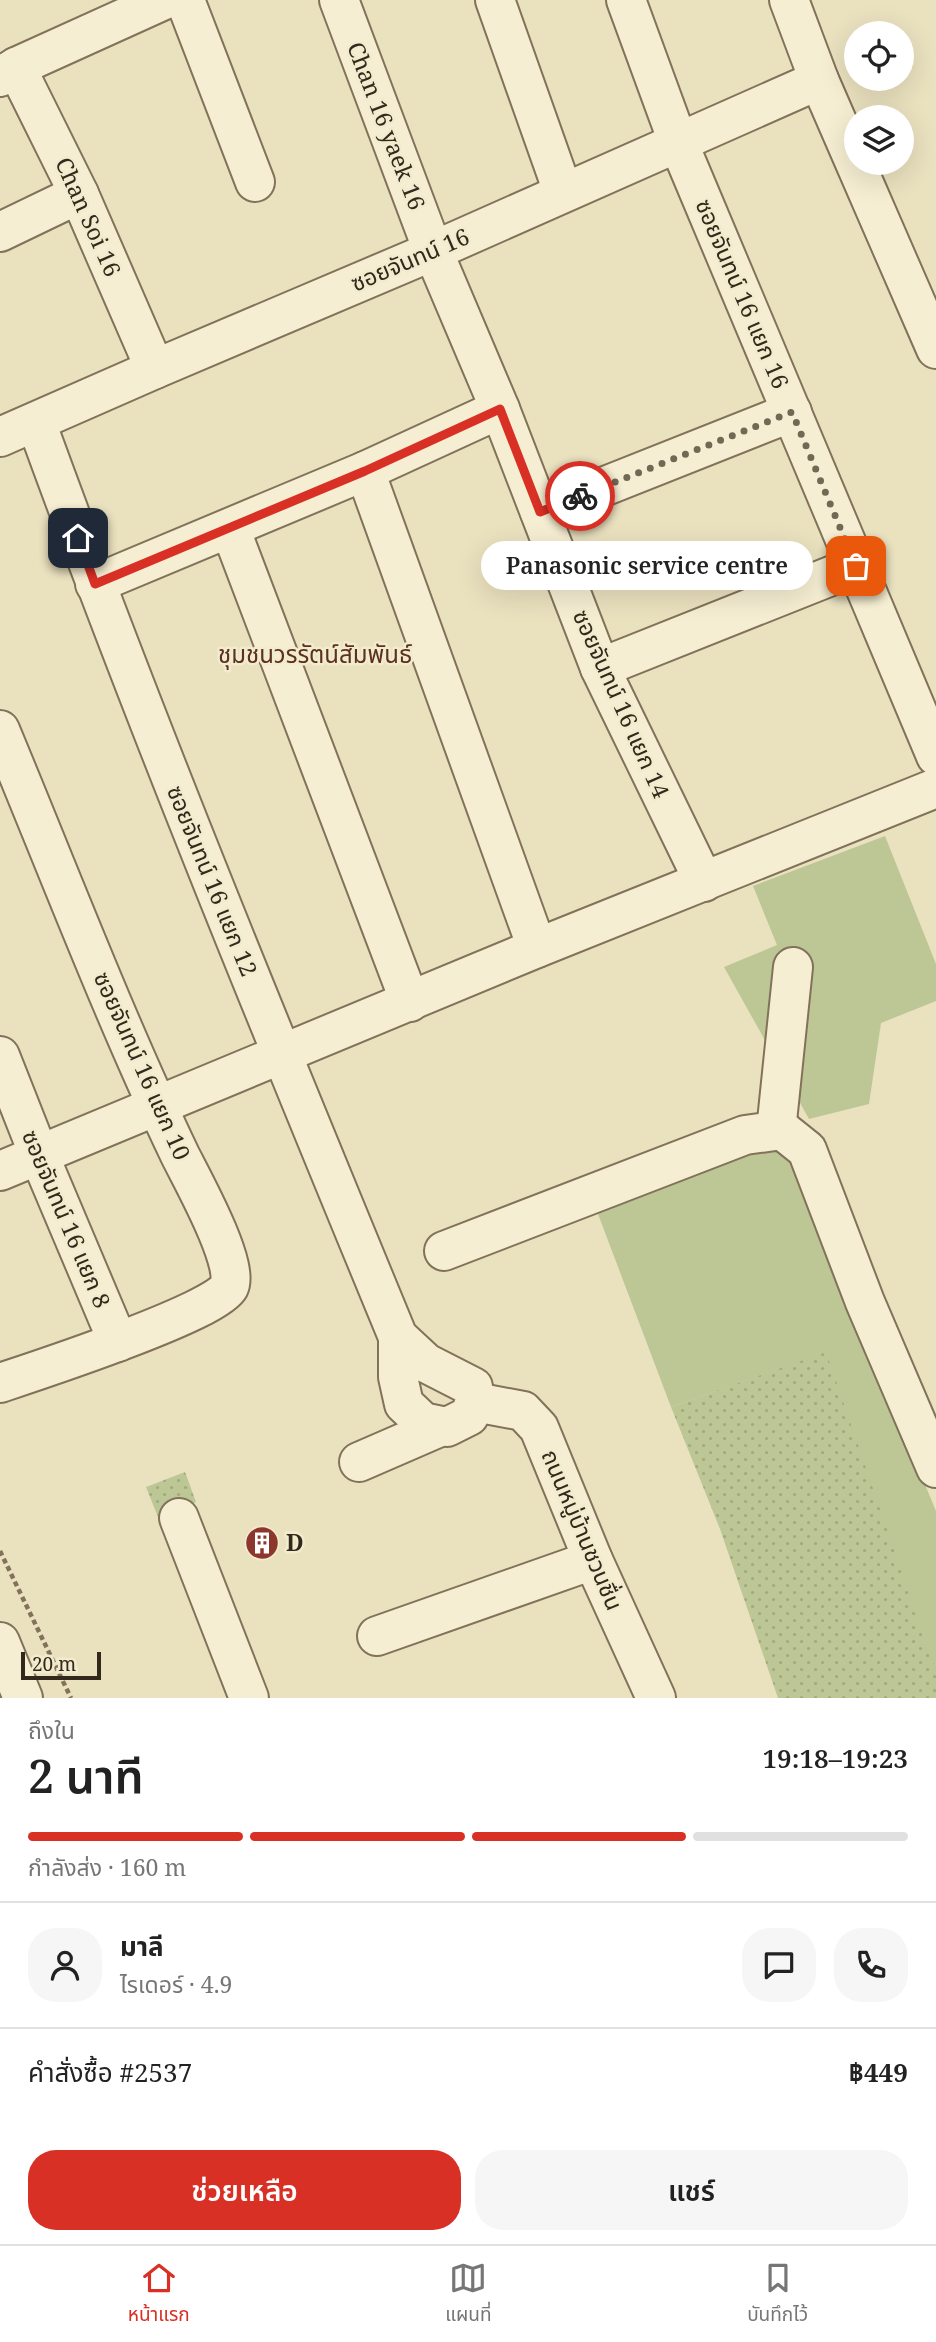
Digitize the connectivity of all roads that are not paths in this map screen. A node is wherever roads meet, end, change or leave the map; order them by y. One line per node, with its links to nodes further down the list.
1 (164, 0): 7 (street)
2 (185, 0): 10 (street)
3 (339, 0): 14 (street, Chan 16 yaek 16)
4 (495, 0): 11 (street)
5 (626, 0): 9 (street, ซอยจันทน์ 16 แยก 16)
6 (789, 0): 8 (street)
7 (8, 72): 12 (street, Chan Soi 16)
8 (819, 80): 9 (street, ซอยจันทน์ 16); 15 (street)
9 (678, 142): 11 (street, ซอยจันทน์ 16); 18 (street, ซอยจันทน์ 16 แยก 16)
10 (255, 182)
11 (564, 192): 14 (street, ซอยจันทน์ 16)
12 (79, 194): 13 (street); 16 (street, Chan Soi 16)
13 (0, 232)
14 (433, 251): 16 (street, ซอยจันทน์ 16); 17 (street, ซอยจันทน์ 16 แยก 14)
15 (936, 349)
16 (155, 369): 19 (street, ซอยจันทน์ 16)
17 (500, 409): 21 (street); 22 (street, ซอยจันทน์ 16 แยก 14)
18 (792, 412): 22 (street); 24 (street, ซอยจันทน์ 16 แยก 16)
19 (36, 422): 20 (street, ซอยจันทน์ 16); 25 (street, ซอยจันทน์ 16 แยก 12)
20 (0, 437)
21 (365, 471): 23 (street); 31 (street)
22 (540, 512): 26 (street, ซอยจันทน์ 16 แยก 14)
23 (230, 528): 25 (street); 33 (street)
24 (856, 566): 26 (street); 28 (street, ซอยจันทน์ 16 แยก 16)
25 (95, 584): 34 (street, ซอยจันทน์ 16 แยก 12)
26 (600, 668): 30 (street, ซอยจันทน์ 16 แยก 14)
27 (0, 730): 36 (street, ซอยจันทน์ 16 แยก 10)
28 (936, 756)
29 (936, 788): 30 (street)
30 (704, 882): 31 (street)
31 (537, 948): 33 (street)
32 (793, 967): 37 (street)
33 (410, 1002): 34 (street)
34 (281, 1055): 36 (street); 41 (street, ซอยจันทน์ 16 แยก 12)
35 (0, 1056): 38 (street, ซอยจันทน์ 16 แยก 8)
36 (157, 1106): 38 (street); 42 (street, ซอยจันทน์ 16 แยก 10)
37 (776, 1131): 40 (street); 47 (street)
38 (39, 1155): 39 (street); 42 (street, ซอยจันทน์ 16 แยก 8)
39 (0, 1171)
40 (444, 1251)
41 (398, 1337): 44 (street); 45 (street)
42 (118, 1342): 43 (street)
43 (0, 1383)
44 (475, 1402): 45 (street); 49 (street, ถนนหมู่บ้านชวนชื่น)
45 (442, 1426): 46 (street)
46 (359, 1462)
47 (936, 1468)
48 (179, 1518): 53 (street)
49 (593, 1560): 50 (street); 54 (street, ถนนหมู่บ้านชวนชื่น)
50 (377, 1636)
51 (0, 1643): 52 (street)
52 (23, 1698)
53 (249, 1698)
54 (656, 1698)

